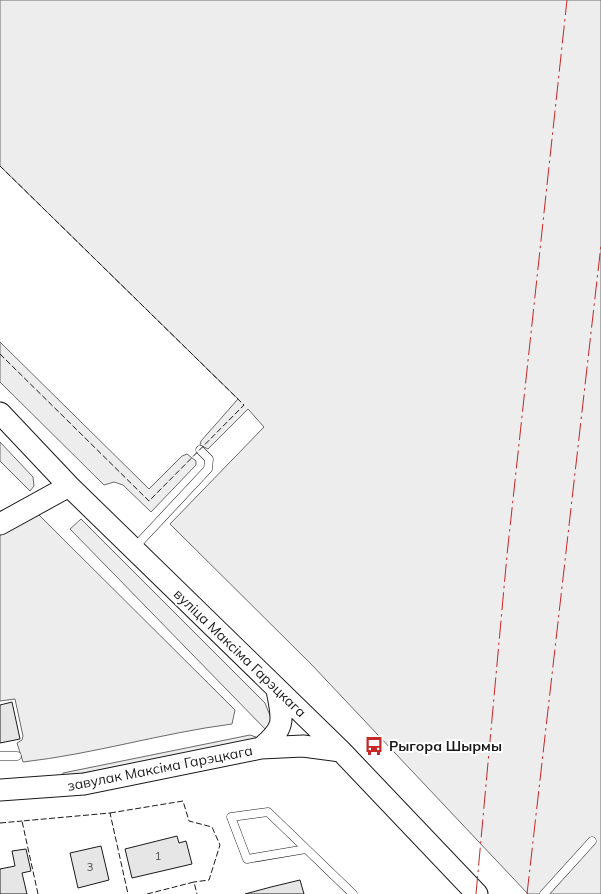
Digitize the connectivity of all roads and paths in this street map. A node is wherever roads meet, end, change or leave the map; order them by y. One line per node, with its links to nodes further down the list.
1 (0, 413): 3 (main road, вуліца Максіма Гарэцкага)
2 (200, 450): 5 (lane)
3 (70, 486): 4 (main road); 5 (main road, вуліца Максіма Гарэцкага)
4 (0, 524)
5 (134, 548): 6 (main road, вуліца Максіма Гарэцкага)
6 (277, 690): 7 (main road); 8 (main road, вуліца Максіма Гарэцкага)
7 (261, 748): 8 (main road, завулак Максіма Гарэцкага); 11 (main road, завулак Максіма Гарэцкага)
8 (341, 751): 15 (main road, вуліца Максіма Гарэцкага)
9 (0, 756): 10 (lane)
10 (17, 756)
11 (0, 790)
12 (592, 841): 16 (lane)
13 (306, 849): 13 (lane); 14 (lane)
14 (353, 894)
15 (477, 894)
16 (544, 894)

